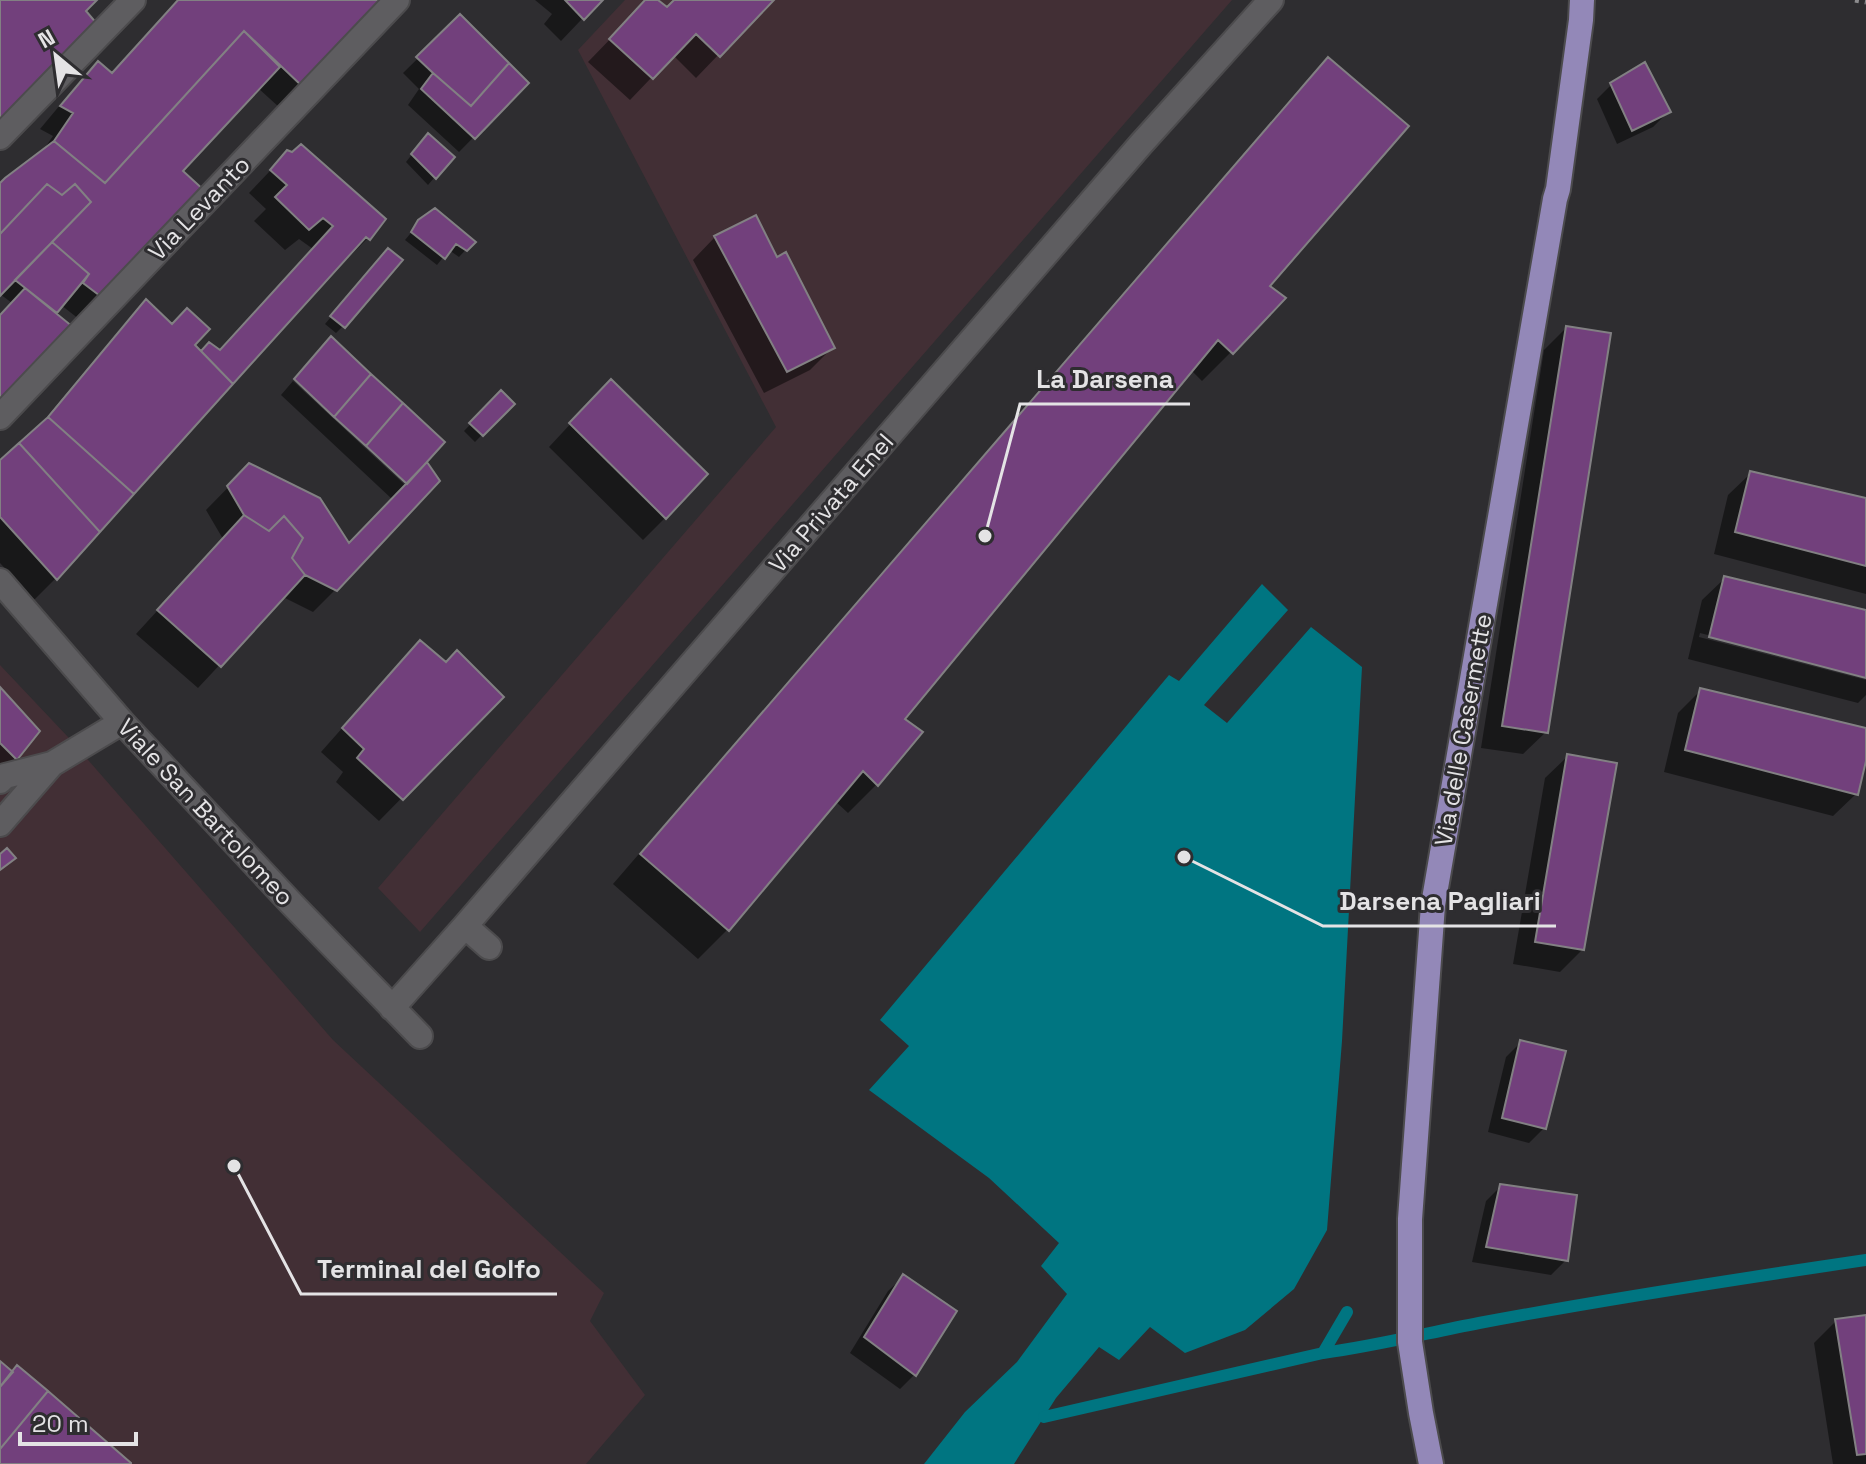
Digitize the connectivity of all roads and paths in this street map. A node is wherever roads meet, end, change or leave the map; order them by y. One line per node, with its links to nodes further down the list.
1 (133, 0): 7 (street)
2 (397, 0): 8 (street, Via Levanto)
3 (1271, 0): 14 (street, Via Privata Enel)
4 (1582, 0): 18 (main road, Via delle Casermette)
5 (1855, 0): 6 (path)
6 (1866, 2)
7 (0, 137)
8 (0, 417)
9 (0, 581): 10 (street, Viale San Bartolomeo)
10 (122, 722): 11 (street); 16 (street, Viale San Bartolomeo)
11 (52, 764): 12 (street); 13 (street)
12 (1, 778)
13 (0, 824)
14 (465, 926): 15 (street); 16 (street, Via Privata Enel)
15 (489, 947)
16 (392, 1008): 17 (street, Viale San Bartolomeo)
17 (420, 1036)
18 (1431, 1464)

